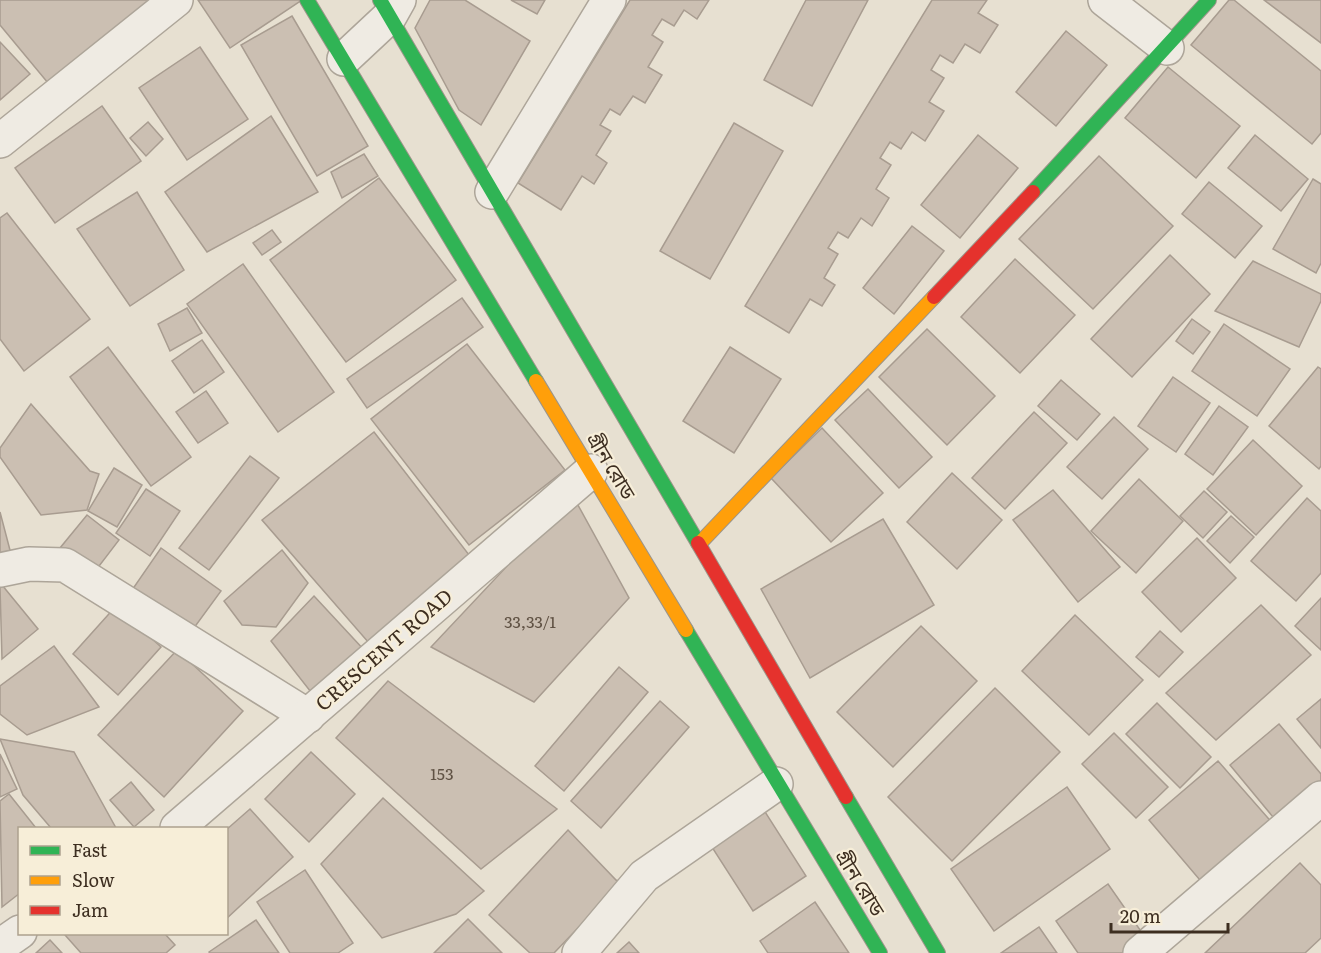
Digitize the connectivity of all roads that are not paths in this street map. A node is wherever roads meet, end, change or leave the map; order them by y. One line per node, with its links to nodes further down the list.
1 (176, 0): 9 (street)
2 (308, 0): 8 (main road, গ্রীন রোড)
3 (609, 0): 10 (street)
4 (1105, 0): 7 (street)
5 (1209, 0): 7 (main road)
6 (389, 6): 8 (street); 10 (main road, গ্রীন রোড)
7 (1167, 48): 12 (main road)
8 (344, 59): 11 (main road, গ্রীন রোড)
9 (0, 141)
10 (492, 192): 12 (main road, গ্রীন রোড)
11 (591, 471): 14 (street, CRESCENT ROAD); 15 (main road, গ্রীন রোড)
12 (700, 543): 22 (main road, গ্রীন রোড)
13 (0, 570): 14 (street)
14 (308, 717): 17 (street, CRESCENT ROAD)
15 (776, 784): 20 (street); 21 (main road, গ্রীন রোড)
16 (1321, 798): 23 (street)
17 (178, 827)
18 (18, 933): 19 (street)
19 (0, 946)
20 (579, 953)
21 (880, 953)
22 (938, 953)
23 (1140, 953)

